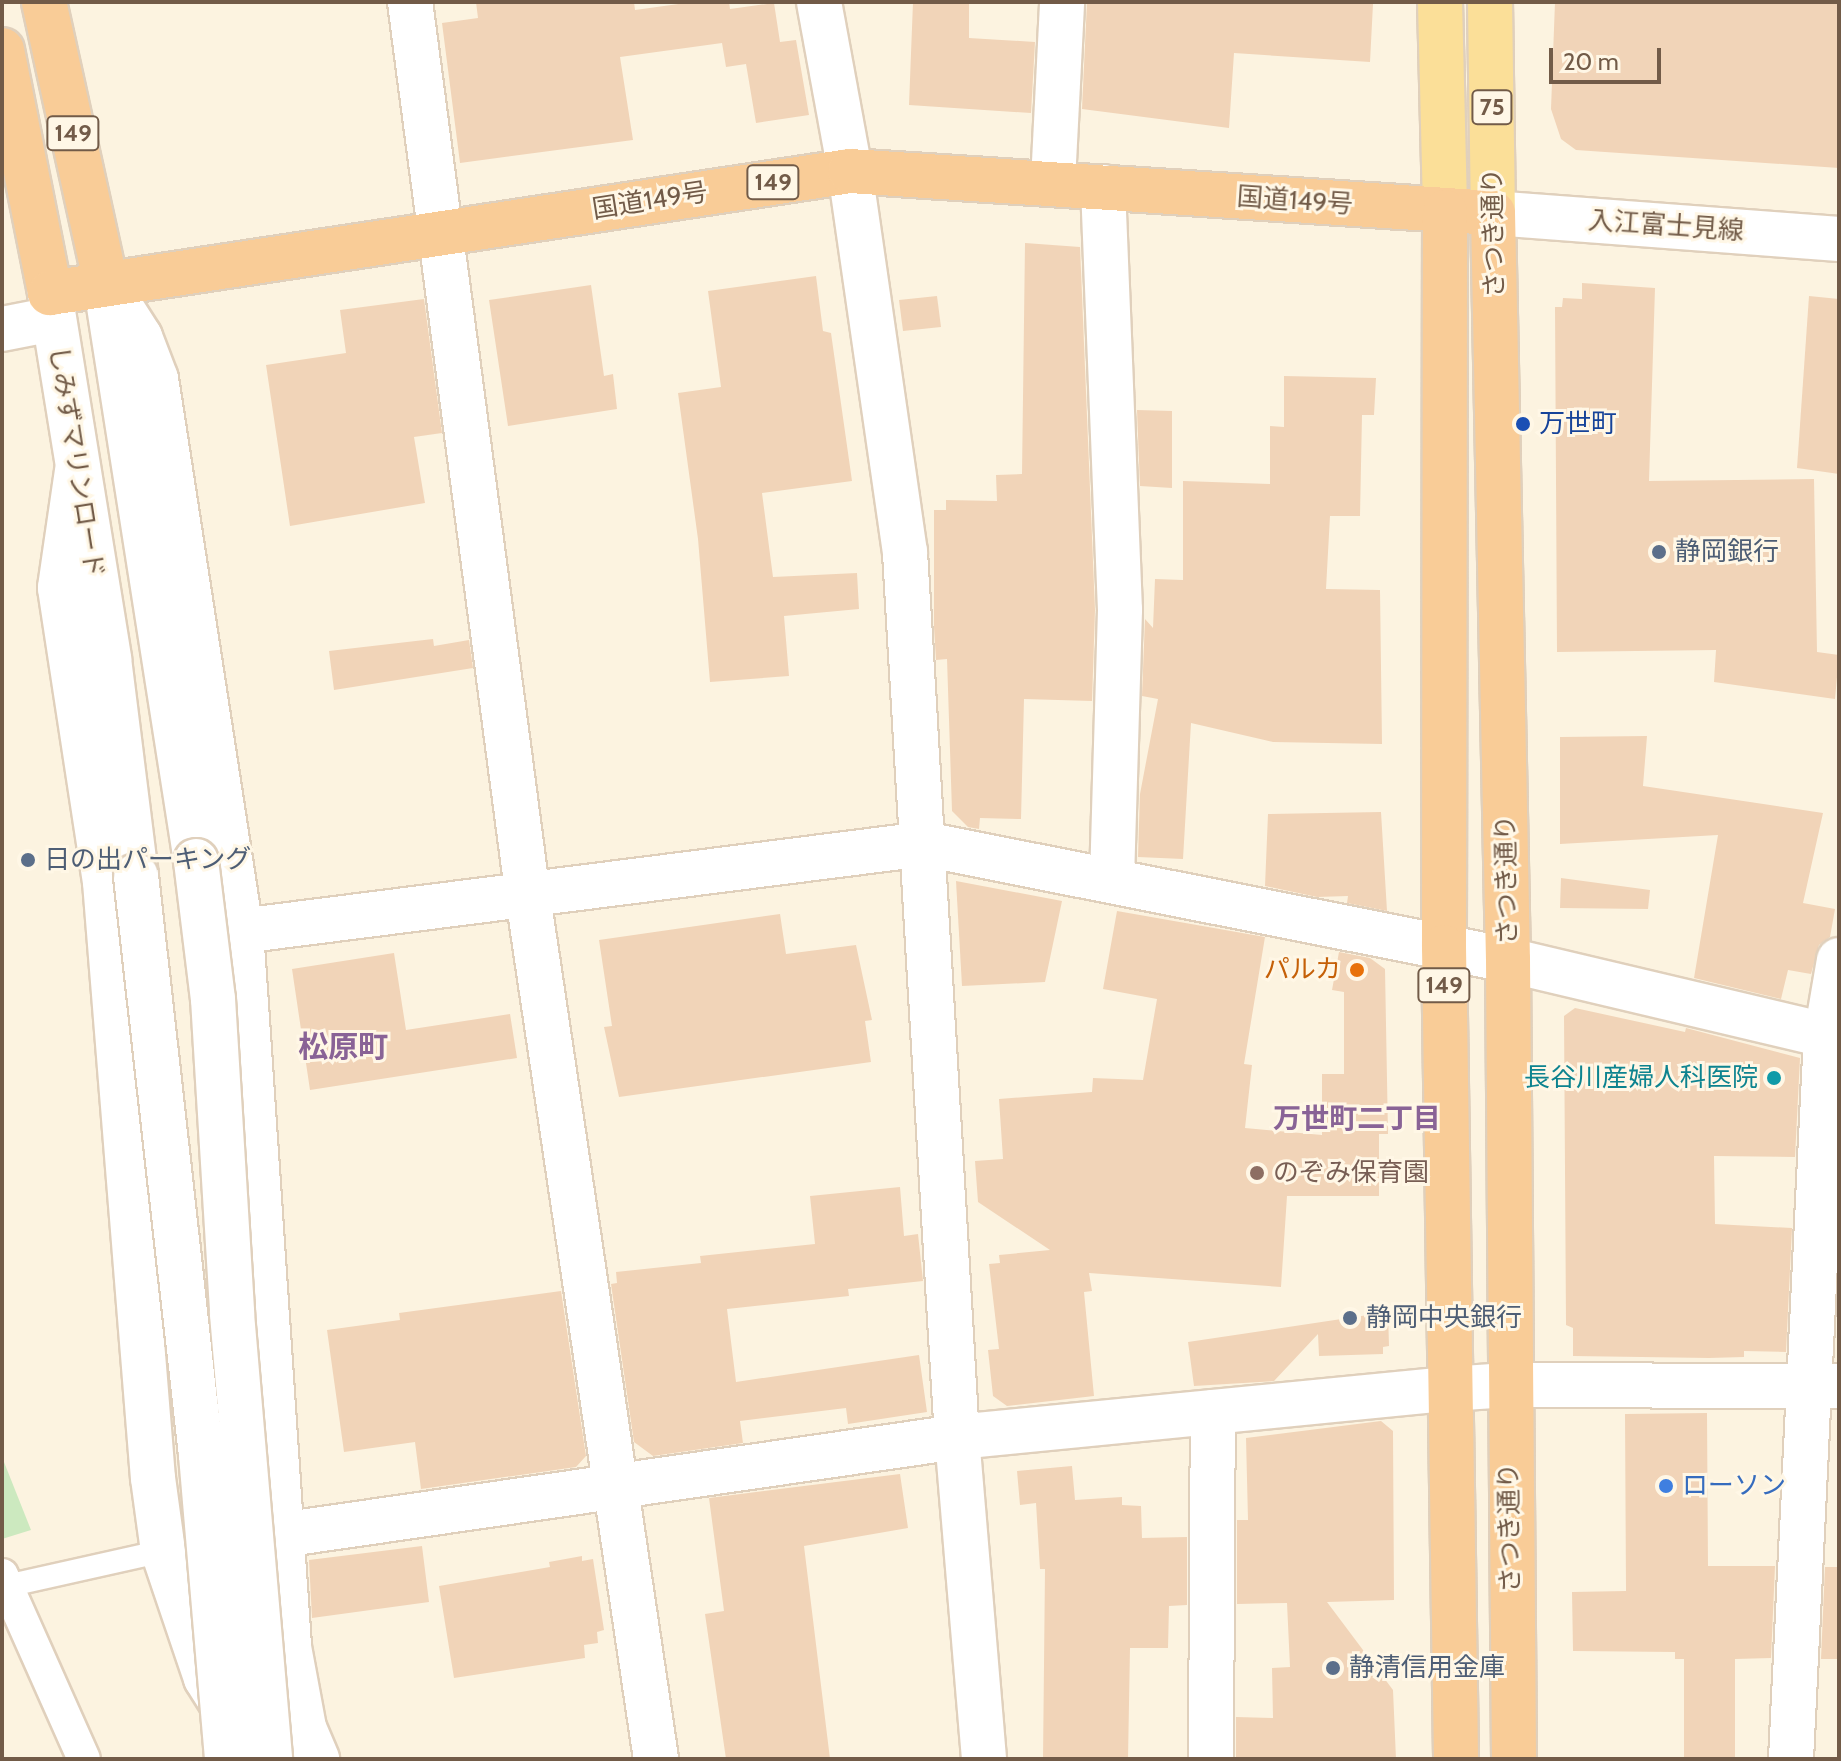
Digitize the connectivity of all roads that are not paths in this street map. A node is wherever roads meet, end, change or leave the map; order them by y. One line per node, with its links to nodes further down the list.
1 (44, 2): 15 (highway, 149)
2 (410, 2): 13 (street)
3 (819, 2): 8 (street)
4 (1062, 2): 9 (street)
5 (1440, 2): 11 (main road, さつき通り / 75)
6 (1490, 2): 12 (main road, さつき通り / 75)
7 (2, 50): 16 (highway, しみずマリンロード / 149)
8 (850, 171): 9 (highway, 国道149号 / 149); 13 (highway, 国道149号 / 149); 19 (street)
9 (1053, 182): 10 (highway, 国道149号 / 149)
10 (1103, 187): 11 (highway, 国道149号 / 149); 20 (street)
11 (1445, 212): 12 (highway, 149); 23 (highway, さつき通り / 149)
12 (1493, 213): 14 (street, 入江富士見線); 24 (highway, さつき通り / 149)
13 (441, 233): 15 (highway, 国道149号 / 149); 21 (street)
14 (1839, 239)
15 (106, 284): 16 (highway, 国道149号 / 149); 22 (street); 39 (street, bridge)
16 (52, 306): 17 (street); 18 (street, しみずマリンロード)
17 (2, 329)
18 (77, 471): 34 (street); 37 (street, しみずマリンロード, bridge)
19 (924, 844): 20 (street); 21 (street); 31 (street)
20 (1112, 881): 23 (street)
21 (528, 897): 22 (street); 32 (street)
22 (241, 931): 33 (street)
23 (1444, 947): 24 (street); 29 (highway, さつき通り / 149)
24 (1508, 960): 26 (street); 27 (highway, さつき通り / 149)
25 (1839, 960): 26 (street)
26 (1833, 1037): 28 (street)
27 (1508, 1385): 28 (street); 29 (street); 45 (highway, さつき通り / 149)
28 (1823, 1386): 46 (street)
29 (1449, 1389): 30 (street); 44 (highway, さつき通り / 149)
30 (1213, 1412): 31 (street); 43 (street)
31 (957, 1437): 32 (street); 42 (street)
32 (616, 1486): 33 (street); 41 (street)
33 (281, 1535): 34 (street); 40 (street)
34 (163, 1551): 35 (lane); 38 (street)
35 (4, 1583): 36 (street)
36 (84, 1759)
37 (227, 1759)
38 (256, 1759)
39 (270, 1759)
40 (317, 1759)
41 (656, 1759)
42 (984, 1759)
43 (1211, 1759)
44 (1456, 1759)
45 (1514, 1759)
46 (1791, 1759)

